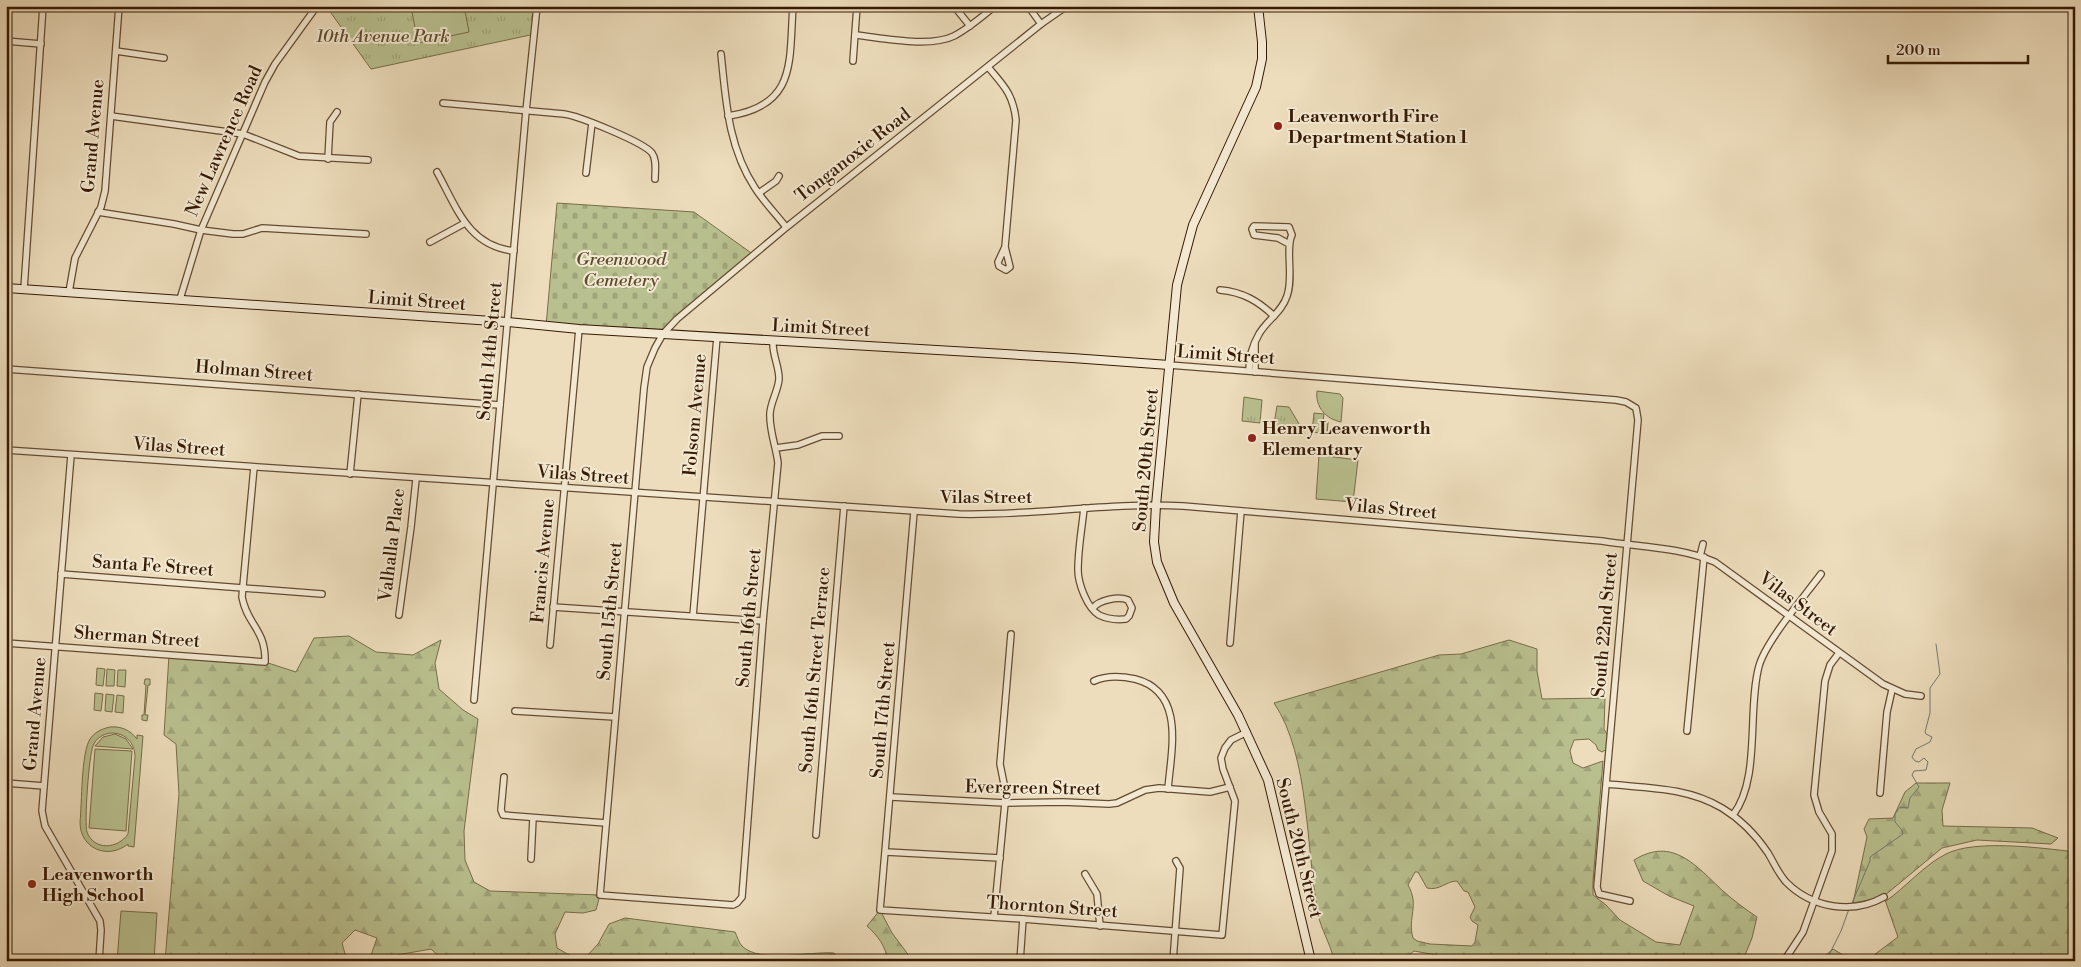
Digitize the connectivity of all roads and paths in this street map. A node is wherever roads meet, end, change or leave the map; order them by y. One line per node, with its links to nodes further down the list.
1 (43, 6): 16 (street)
2 (119, 6): 17 (street, Grand Avenue)
3 (317, 6): 28 (street, New Lawrence Road)
4 (537, 6): 23 (street, South 14th Street)
5 (793, 6): 26 (street)
6 (857, 6): 14 (street)
7 (954, 6): 13 (street)
8 (995, 6): 13 (street)
9 (1028, 6): 12 (street)
10 (1067, 6): 12 (street, Tonganoxie Road)
11 (1258, 6): 56 (street, South 20th Street)
12 (1041, 24): 21 (street, Tonganoxie Road)
13 (970, 26): 14 (street)
14 (855, 35): 20 (street)
15 (6, 41): 16 (street)
16 (41, 44): 46 (street)
17 (116, 51): 19 (street); 25 (street, Grand Avenue)
18 (722, 54): 26 (street)
19 (164, 58)
20 (853, 61)
21 (988, 67): 38 (street, Tonganoxie Road); 43 (street)
22 (443, 103): 23 (street)
23 (526, 111): 27 (street); 44 (street, South 14th Street)
24 (337, 112): 29 (street)
25 (110, 116): 28 (street); 36 (street, Grand Avenue)
26 (728, 116): 35 (street)
27 (592, 123): 32 (street); 34 (street)
28 (243, 134): 29 (street); 39 (street, New Lawrence Road)
29 (328, 159): 30 (street)
30 (368, 160)
31 (437, 172): 37 (street)
32 (586, 173)
33 (779, 176): 35 (street)
34 (655, 179)
35 (759, 193): 38 (street)
36 (98, 212): 39 (street); 48 (street, Grand Avenue)
37 (465, 223): 41 (street); 44 (street)
38 (786, 227): 53 (street, Tonganoxie Road)
39 (201, 230): 40 (street); 49 (street, New Lawrence Road)
40 (366, 234)
41 (430, 242)
42 (1289, 244): 42 (street); 50 (street)
43 (1005, 247)
44 (514, 251): 51 (street, South 14th Street)
45 (6, 288): 46 (street, Limit Street)
46 (24, 289): 48 (street, Limit Street)
47 (1220, 290): 50 (street)
48 (69, 292): 49 (street, Limit Street)
49 (180, 299): 51 (street, Limit Street)
50 (1274, 316): 58 (street)
51 (507, 322): 52 (street, Limit Street); 60 (street, South 14th Street)
52 (579, 329): 53 (street, Limit Street); 70 (street, Francis Avenue)
53 (663, 334): 54 (street, Limit Street); 71 (street, South 15th Street)
54 (717, 336): 55 (street, Limit Street); 72 (street, Folsom Avenue)
55 (773, 340): 56 (street, Limit Street); 63 (street, South 16th Street)
56 (1169, 366): 58 (street, Limit Street); 74 (street, South 20th Street)
57 (6, 369): 59 (street, Holman Street)
58 (1252, 372): 61 (street, Limit Street)
59 (358, 394): 60 (street, Holman Street); 67 (street)
60 (500, 404): 69 (street, South 14th Street)
61 (1633, 405): 79 (street, South 22nd Street)
62 (839, 436): 63 (street)
63 (776, 448): 73 (street, South 16th Street)
64 (6, 450): 65 (street, Vilas Street)
65 (71, 455): 66 (street, Vilas Street); 82 (street, Grand Avenue)
66 (254, 468): 67 (street, Vilas Street); 84 (street)
67 (350, 474): 68 (street, Vilas Street)
68 (416, 479): 69 (street, Vilas Street); 89 (street, Valhalla Place)
69 (492, 484): 70 (street, Vilas Street); 102 (street, South 14th Street)
70 (564, 488): 71 (street, Vilas Street); 86 (street, Francis Avenue)
71 (635, 493): 72 (street, Vilas Street); 88 (street, South 15th Street)
72 (704, 497): 73 (street, Vilas Street); 90 (street, Folsom Avenue)
73 (774, 502): 75 (street, Vilas Street); 92 (street, South 16th Street)
74 (1156, 505): 76 (street, Vilas Street); 77 (street, Vilas Street); 106 (street, South 20th Street)
75 (844, 506): 78 (street, Vilas Street); 119 (street, South 16th Street Terrace)
76 (1084, 508): 78 (street, Vilas Street); 87 (street)
77 (1241, 511): 79 (street, Vilas Street); 95 (street)
78 (914, 512): 114 (street, South 17th Street)
79 (1626, 544): 81 (street, Vilas Street); 109 (street, South 22nd Street)
80 (1704, 544): 81 (street)
81 (1702, 557): 91 (street, Vilas Street); 105 (street)
82 (61, 574): 84 (street, Santa Fe Street); 96 (street, Grand Avenue)
83 (1821, 574): 91 (street)
84 (243, 588): 85 (street, Santa Fe Street); 96 (street, Sherman Street)
85 (322, 594)
86 (554, 607): 88 (street); 97 (street, Francis Avenue)
87 (1093, 608): 87 (street)
88 (624, 612): 90 (street); 104 (street, South 15th Street)
89 (399, 615)
90 (693, 616): 92 (street)
91 (1790, 617): 98 (street, Vilas Street); 116 (street)
92 (763, 621): 125 (street, South 16th Street)
93 (1011, 634): 115 (street)
94 (6, 643): 96 (street, Sherman Street)
95 (1230, 643)
96 (56, 646): 110 (street, Grand Avenue)
97 (550, 646)
98 (1839, 653): 100 (street, Vilas Street); 127 (street)
99 (1094, 681): 112 (street)
100 (1892, 690): 101 (street, Vilas Street); 113 (street)
101 (1921, 696)
102 (474, 700)
103 (515, 711): 104 (street)
104 (615, 717): 118 (street, South 15th Street)
105 (1687, 731)
106 (1247, 732): 111 (street); 137 (street, South 20th Street)
107 (504, 777): 117 (street)
108 (6, 783): 110 (street)
109 (1607, 784): 116 (street); 128 (street, South 22nd Street)
110 (44, 786): 134 (street, Grand Avenue)
111 (1230, 787): 112 (street, Evergreen Street); 133 (street, Thornton Street)
112 (1168, 789): 115 (street, Evergreen Street)
113 (1880, 793)
114 (890, 798): 115 (street, Evergreen Street); 120 (street, South 17th Street)
115 (1005, 803): 121 (street)
116 (1733, 815): 127 (street)
117 (533, 818): 118 (street); 122 (street)
118 (606, 823): 125 (street, South 15th Street)
119 (816, 835)
120 (886, 852): 121 (street); 129 (street, South 17th Street)
121 (1000, 858): 130 (street)
122 (531, 860)
123 (1176, 860): 133 (street)
124 (1085, 874): 132 (street)
125 (600, 895)
126 (1884, 897): 127 (street)
127 (1815, 901): 138 (street)
128 (1630, 902)
129 (880, 910): 130 (street, Thornton Street)
130 (994, 917): 131 (street, Thornton Street)
131 (1023, 919): 132 (street, Thornton Street); 135 (street)
132 (1100, 926): 133 (street, Thornton Street)
133 (1175, 932): 136 (street)
134 (99, 961)
135 (1020, 961)
136 (1173, 961)
137 (1311, 961)
138 (1784, 961)

